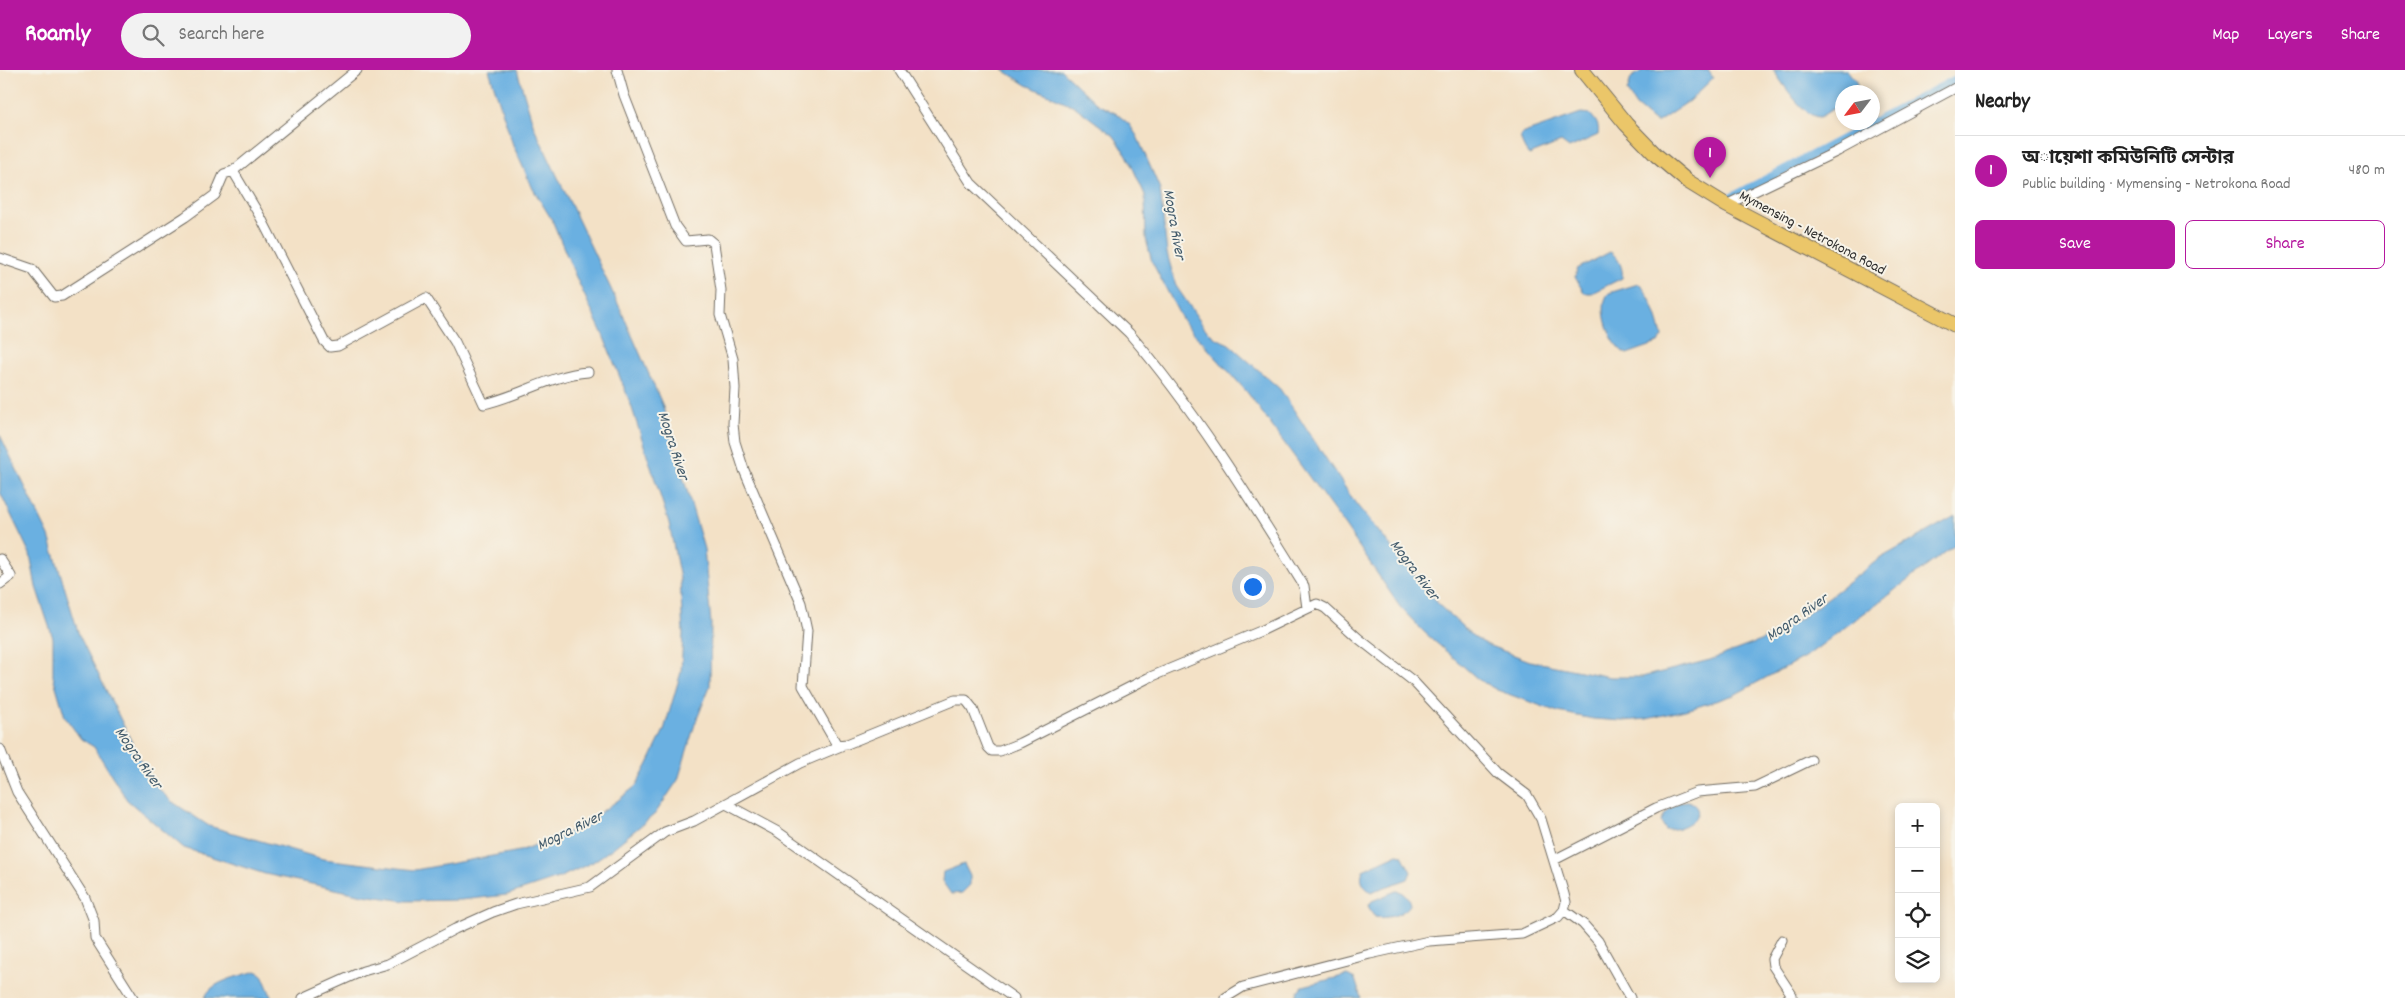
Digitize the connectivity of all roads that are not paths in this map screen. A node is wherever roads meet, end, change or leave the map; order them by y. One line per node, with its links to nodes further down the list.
1 (357, 70): 6 (street)
2 (617, 70): 14 (street)
3 (899, 70): 13 (street)
4 (1582, 70): 7 (main road, Mymensing - Netrokona Road)
5 (1955, 88): 7 (street)
6 (233, 170): 8 (street); 10 (street)
7 (1726, 205): 9 (main road, Mymensing - Netrokona Road)
8 (0, 258)
9 (1955, 325)
10 (588, 372)
11 (0, 559): 12 (street)
12 (0, 584)
13 (1307, 608): 14 (street); 18 (street)
14 (841, 746): 17 (street)
15 (0, 749): 21 (street)
16 (1810, 760): 18 (street)
17 (726, 804): 22 (street); 23 (street)
18 (1554, 860): 19 (street)
19 (1564, 910): 24 (street); 25 (street)
20 (1782, 940): 26 (street)
21 (133, 998)
22 (303, 998)
23 (1014, 998)
24 (1225, 998)
25 (1630, 998)
26 (1788, 998)

